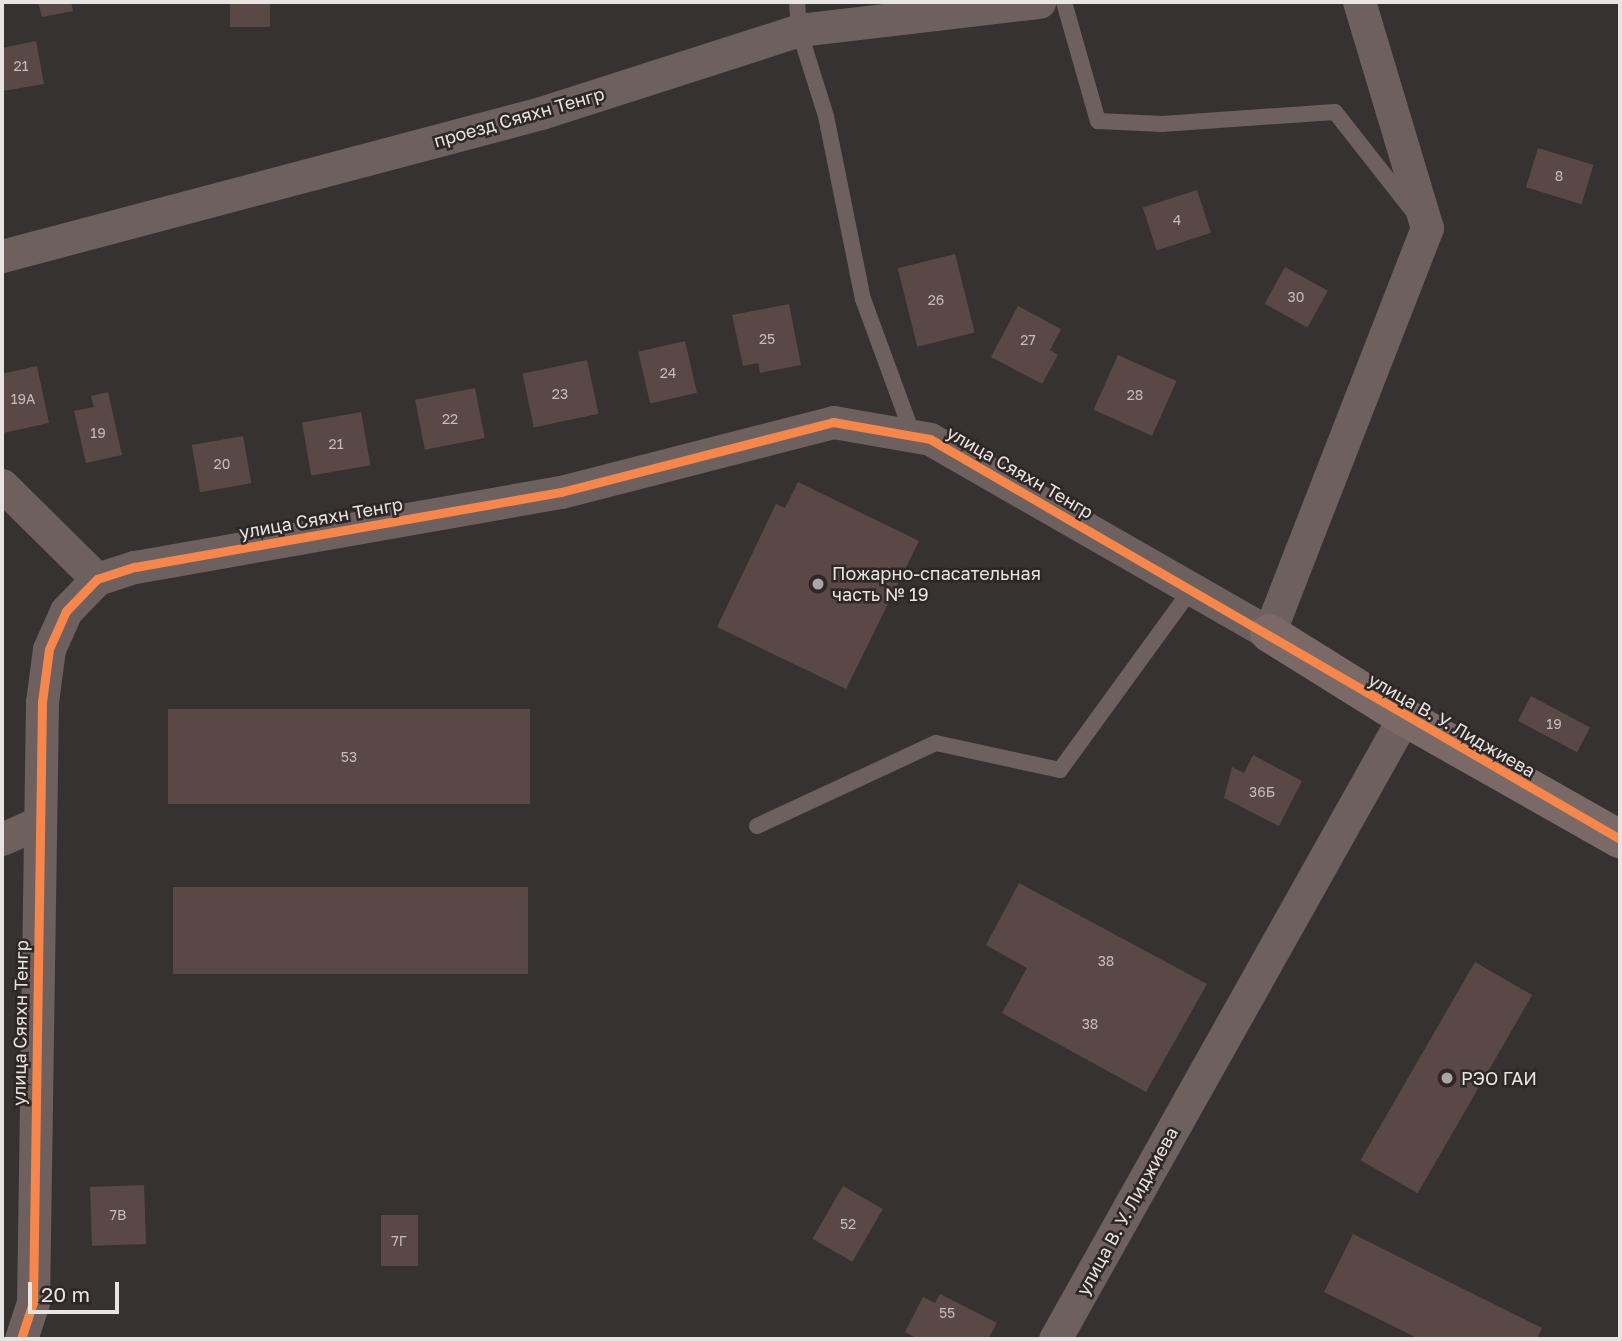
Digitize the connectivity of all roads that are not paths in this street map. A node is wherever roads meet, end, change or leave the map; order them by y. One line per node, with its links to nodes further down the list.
1 (1039, 2): 4 (street, проезд Сяяхн Тенгр)
2 (1064, 2): 5 (lane)
3 (1359, 2): 5 (street)
4 (798, 16): 6 (street, проезд Сяяхн Тенгр); 7 (lane)
5 (1427, 228): 11 (street)
6 (2, 256)
7 (913, 436): 9 (street, улица Сяяхн Тенгр); 10 (street, улица Сяяхн Тенгр)
8 (2, 485): 9 (street)
9 (97, 579): 13 (street, улица Сяяхн Тенгр)
10 (1192, 588): 11 (street, улица Сяяхн Тенгр); 14 (lane)
11 (1269, 633): 12 (street, улица В. У. Лиджиева)
12 (1405, 718): 16 (street, улица В. У. Лиджиева); 18 (street, улица В. У. Лиджиева)
13 (38, 823): 15 (street); 17 (street, улица Сяяхн Тенгр)
14 (757, 826)
15 (2, 839)
16 (1620, 839)
17 (21, 1339)
18 (1055, 1339)

